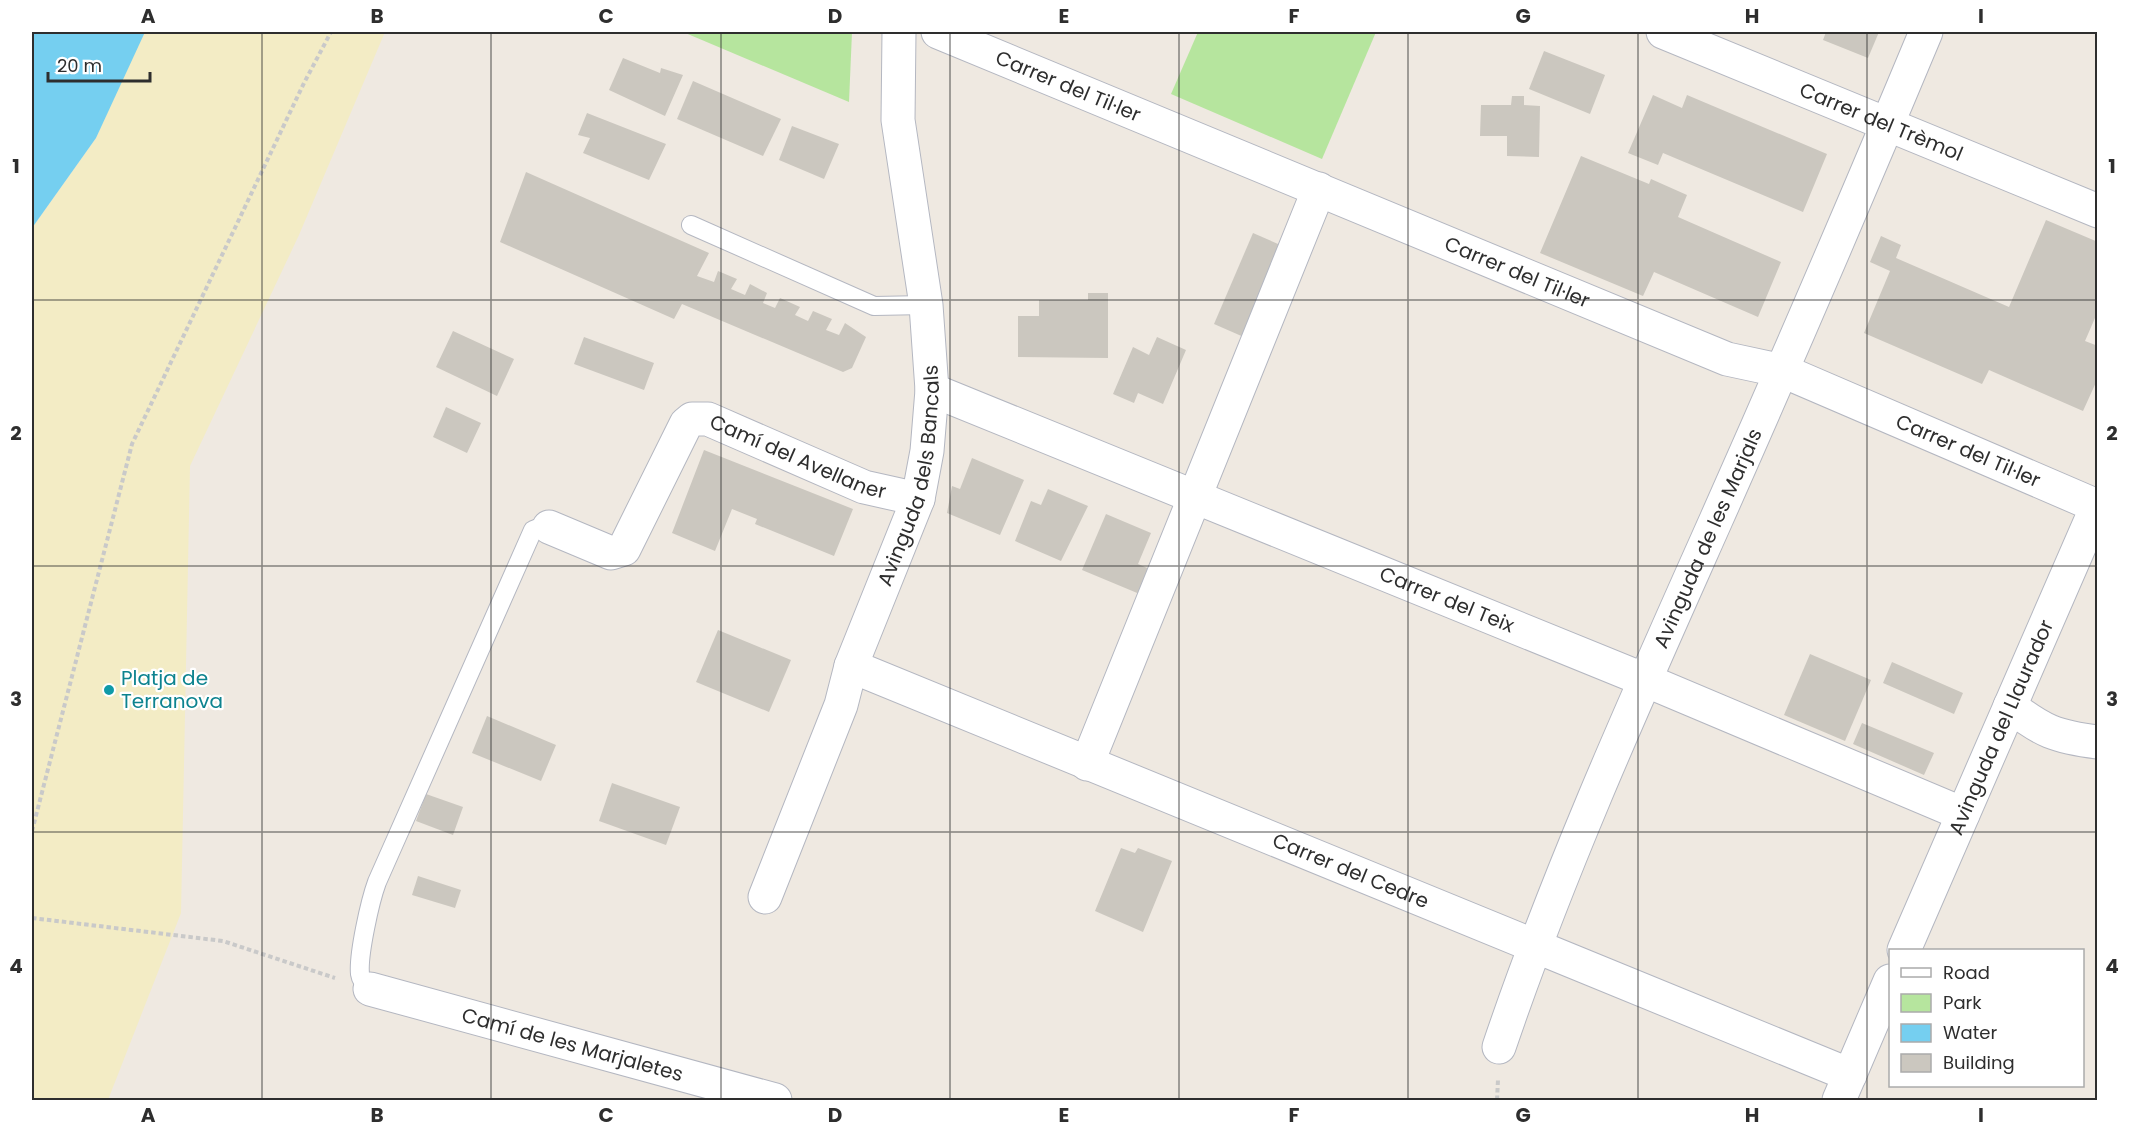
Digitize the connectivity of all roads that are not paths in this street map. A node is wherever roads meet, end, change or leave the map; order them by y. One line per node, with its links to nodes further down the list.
1 (899, 32): 9 (street, Avinguda dels Bancals)
2 (938, 32): 6 (street, Carrer del Til·ler)
3 (1663, 32): 5 (street, Carrer del Trèmol)
4 (1926, 32): 5 (street, Avinguda de les Marjals)
5 (1887, 124): 7 (street, Carrer del Trèmol); 10 (street, Avinguda de les Marjals)
6 (1319, 189): 10 (street, Carrer del Til·ler); 12 (street)
7 (2097, 211)
8 (690, 225): 9 (lane)
9 (926, 305): 11 (street, Avinguda dels Bancals)
10 (1783, 371): 14 (street, Carrer del Til·ler); 17 (street, Avinguda de les Marjals)
11 (932, 390): 12 (street, Carrer del Teix); 13 (street, Avinguda dels Bancals)
12 (1195, 497): 17 (street, Carrer del Teix); 20 (street)
13 (918, 499): 15 (street, Camí del Avellaner); 16 (street, Avinguda dels Bancals)
14 (2097, 505): 18 (street, Avinguda del Llaurador)
15 (549, 527): 26 (lane)
16 (851, 666): 20 (street, Carrer del Cedre); 22 (street, Avinguda dels Bancals)
17 (1645, 680): 21 (street, Carrer del Teix); 23 (street, Avinguda de les Marjals)
18 (2010, 706): 19 (street); 21 (street, Avinguda del Llaurador)
19 (2097, 742)
20 (1087, 764): 23 (street, Carrer del Cedre)
21 (1963, 814): 24 (street, Avinguda del Llaurador)
22 (765, 897)
23 (1533, 946): 27 (street, Avinguda de les Marjals); 28 (street, Carrer del Cedre)
24 (1905, 949)
25 (1889, 983): 28 (street)
26 (370, 989): 29 (street, Camí de les Marjaletes)
27 (1499, 1047)
28 (1844, 1088)
29 (775, 1101)

